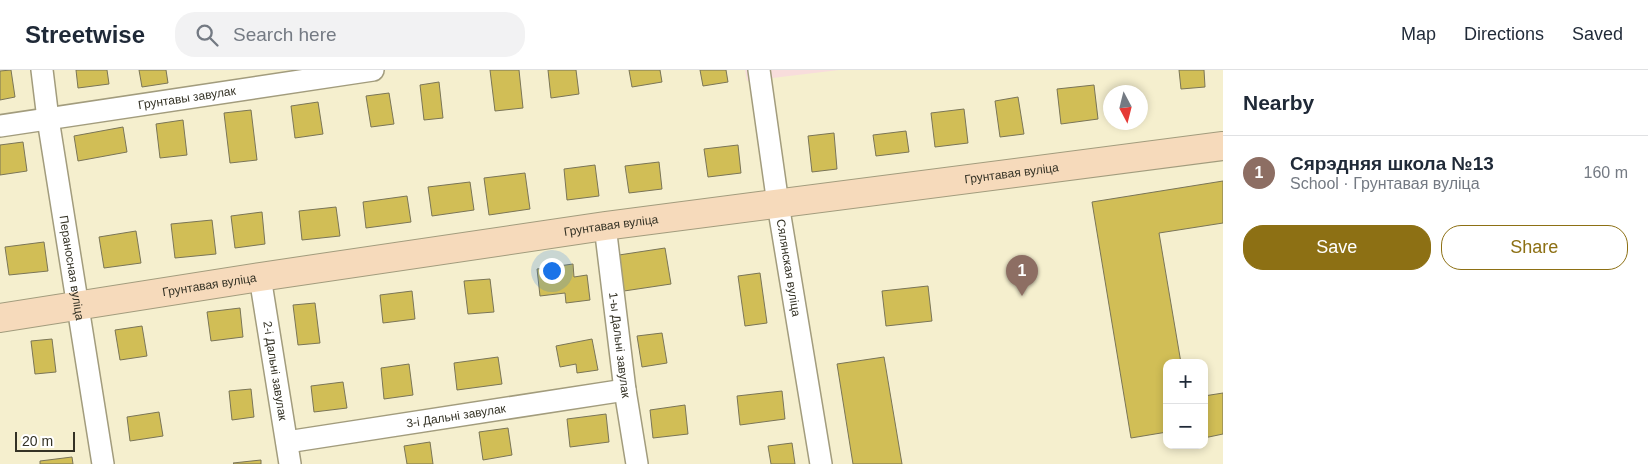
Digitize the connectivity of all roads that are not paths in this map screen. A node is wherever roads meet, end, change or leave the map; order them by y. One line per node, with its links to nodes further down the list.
1 (42, 70): 5 (street, Пераносная вуліца)
2 (373, 70): 4 (street, Грунтавы завулак)
3 (759, 70): 8 (street, Сялянская вуліца)
4 (256, 78): 5 (street, Грунтавы завулак)
5 (48, 119): 6 (street, Грунтавы завулак); 11 (street, Пераносная вуліца)
6 (0, 126)
7 (1223, 146): 8 (main road, Грунтавая вуліца)
8 (778, 204): 9 (main road, Грунтавая вуліца); 18 (street, Сялянская вуліца)
9 (605, 226): 10 (main road, Грунтавая вуліца); 13 (street, 1-ы Дальні завулак)
10 (260, 277): 11 (main road, Грунтавая вуліца); 14 (street, 2-і Дальні завулак)
11 (79, 306): 12 (main road, Грунтавая вуліца); 15 (street, Пераносная вуліца)
12 (0, 318)
13 (625, 390): 14 (street, 3-і Дальні завулак); 17 (street, 1-ы Дальні завулак)
14 (287, 442): 16 (street, 2-і Дальні завулак)
15 (103, 464)
16 (290, 464)
17 (637, 464)
18 (821, 464)

